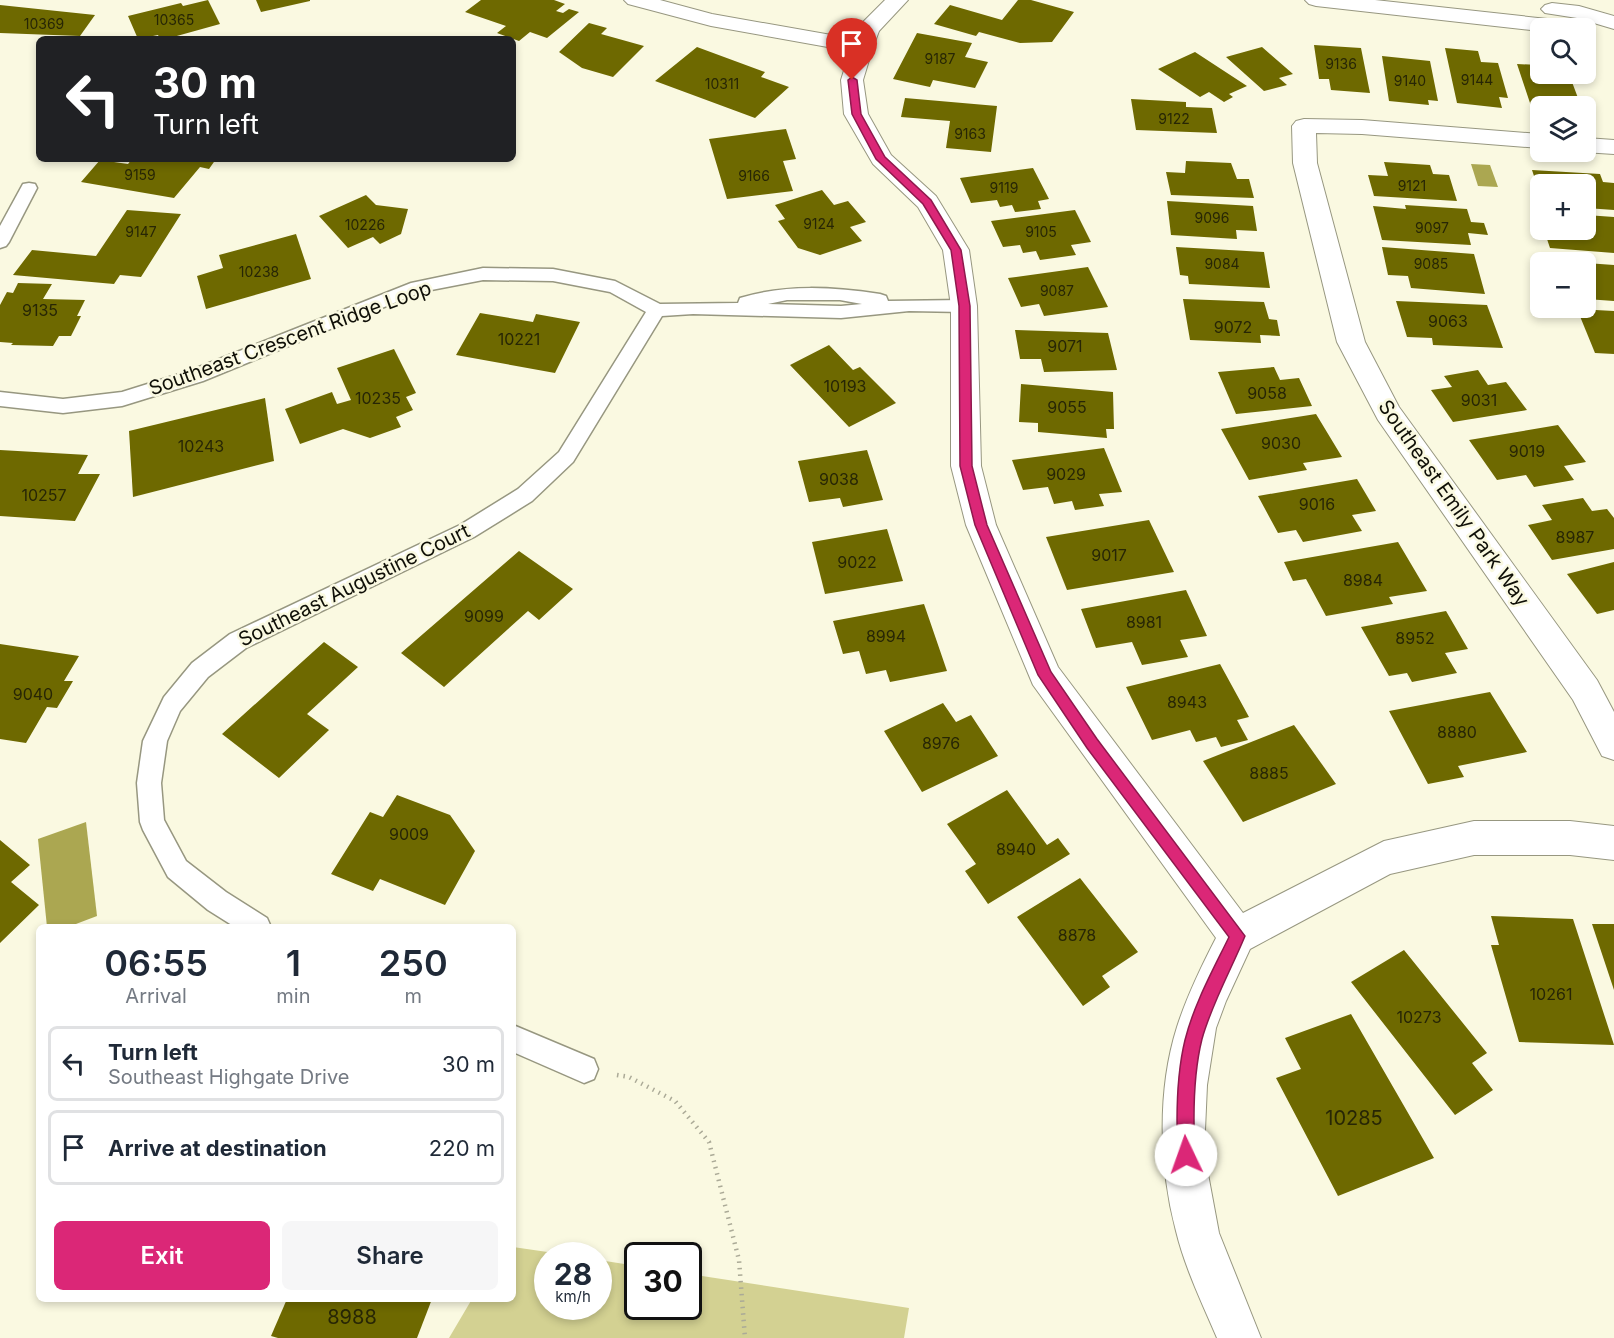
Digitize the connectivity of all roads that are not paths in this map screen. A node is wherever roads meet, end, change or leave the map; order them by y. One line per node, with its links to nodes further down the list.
1 (636, 0): 8 (street)
2 (897, 0): 8 (street)
3 (1316, 0): 5 (street)
4 (1464, 0): 6 (street)
5 (1530, 23)
6 (1614, 24): 7 (street)
7 (1596, 27)
8 (862, 47): 14 (street)
9 (1530, 140): 17 (street, Southeast Emily Park Way)
10 (1596, 146): 11 (street)
11 (1614, 147)
12 (29, 188): 13 (lane)
13 (0, 242)
14 (964, 306): 15 (lane, Southeast Crescent Ridge Loop); 20 (street)
15 (657, 310): 16 (lane, Southeast Crescent Ridge Loop); 19 (lane, Southeast Augustine Court)
16 (0, 399)
17 (1614, 745)
18 (1614, 843): 20 (street)
19 (253, 924)
20 (1238, 936): 23 (street)
21 (516, 1039): 22 (lane)
22 (584, 1069)
23 (1239, 1338)

